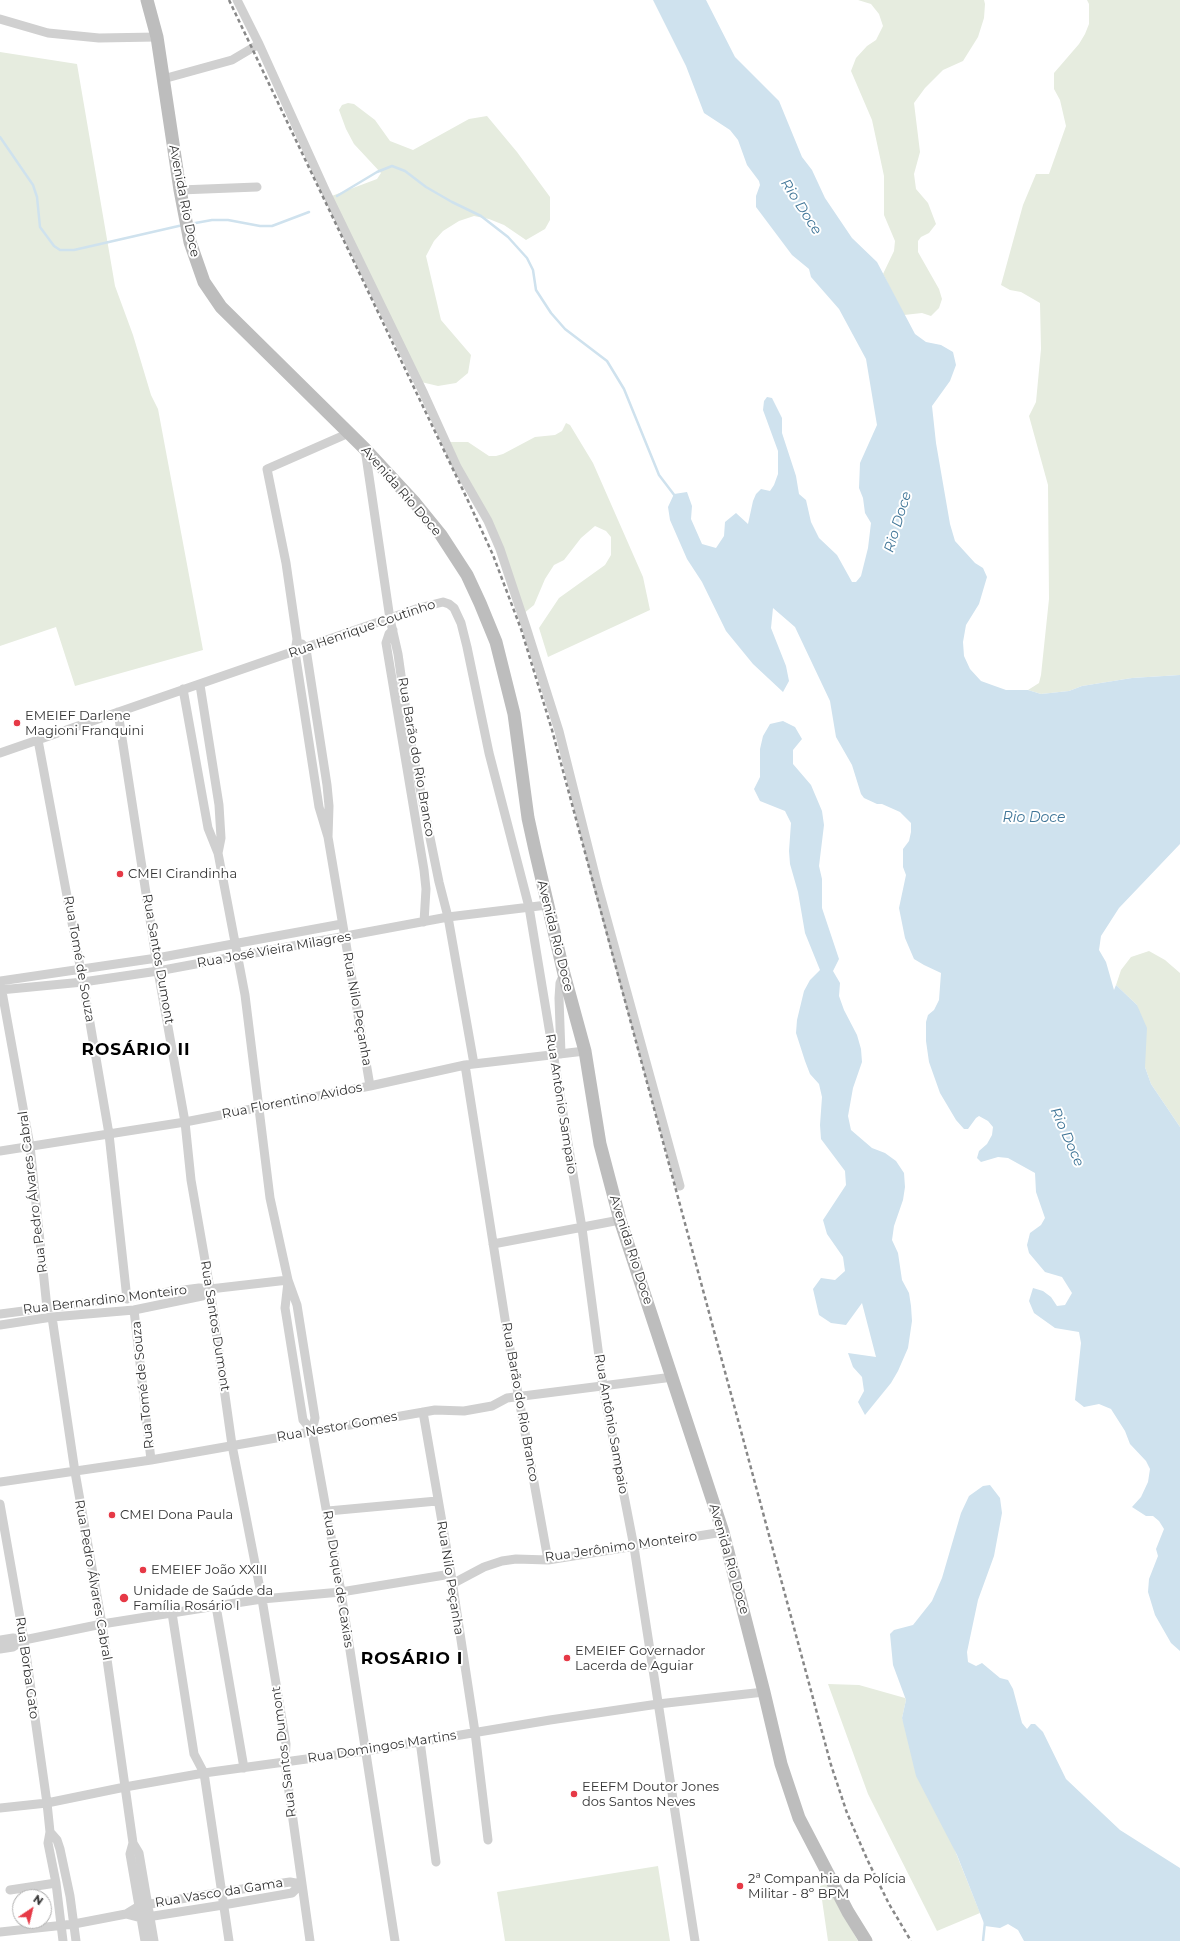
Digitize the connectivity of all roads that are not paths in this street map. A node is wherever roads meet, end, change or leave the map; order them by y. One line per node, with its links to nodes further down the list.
1 (147, 0): 4 (street, Avenida Rio Doce)
2 (237, 0): 5 (street)
3 (0, 19): 4 (street)
4 (157, 37): 6 (street, Avenida Rio Doce)
5 (259, 44): 6 (street); 47 (street)
6 (163, 79): 8 (street, Avenida Rio Doce)
7 (257, 186): 8 (street)
8 (180, 190): 9 (street, Avenida Rio Doce)
9 (350, 433): 10 (street, Avenida Rio Doce); 13 (street, Rua Nilo Peçanha)
10 (365, 449): 11 (street, Rua Barão do Rio Branco); 23 (street, Avenida Rio Doce)
11 (390, 619): 12 (street, Rua Barão do Rio Branco); 14 (street, Rua Henrique Coutinho); 24 (street, Rua Henrique Coutinho)
12 (393, 630): 25 (street, Rua Barão do Rio Branco); 26 (street)
13 (297, 639): 14 (street); 15 (street, Rua Nilo Peçanha)
14 (306, 648): 15 (street, Rua Henrique Coutinho); 21 (street, Rua Nilo Peçanha)
15 (295, 652): 16 (street, Rua Henrique Coutinho); 21 (street, Rua Nilo Peçanha)
16 (200, 684): 17 (street, Rua Henrique Coutinho); 22 (street, Rua Duque de Caxias)
17 (183, 689): 18 (street, Rua Henrique Coutinho); 22 (street, Rua Duque de Caxias)
18 (118, 712): 19 (street, Rua Henrique Coutinho); 31 (street, Rua Santos Dumont)
19 (38, 740): 20 (street, Rua Henrique Coutinho); 32 (street, Rua Tomé de Souza)
20 (0, 753)
21 (328, 837): 27 (street, Rua Nilo Peçanha)
22 (218, 853): 29 (street, Rua Duque de Caxias)
23 (547, 905): 24 (street, Rua José Vieira Milagres); 34 (street, Avenida Rio Doce)
24 (529, 907): 25 (street, Rua José Vieira Milagres); 39 (street, Rua Antônio Sampaio)
25 (448, 917): 26 (street, Rua José Vieira Milagres); 40 (street, Rua Barão do Rio Branco)
26 (424, 922): 28 (street, Rua José Vieira Milagres)
27 (342, 924): 28 (street, Rua Nilo Peçanha); 29 (street)
28 (345, 937): 30 (street, Rua José Vieira Milagres); 41 (street, Rua Nilo Peçanha)
29 (234, 943): 30 (street, Rua Duque de Caxias); 31 (street)
30 (237, 955): 33 (street, Rua José Vieira Milagres); 42 (street, Rua Duque de Caxias)
31 (157, 958): 32 (street); 33 (street, Rua Santos Dumont)
32 (81, 969): 35 (street); 36 (street, Rua Tomé de Souza)
33 (158, 971): 36 (street, Rua José Vieira Milagres); 43 (street, Rua Santos Dumont)
34 (564, 974): 38 (street, Avenida Rio Doce); 39 (street)
35 (0, 981): 37 (street, Rua Pedro Álvares Cabral)
36 (84, 982): 37 (street, Rua José Vieira Milagres); 44 (street, Rua Tomé de Souza)
37 (1, 991): 45 (street, Rua Pedro Álvares Cabral)
38 (585, 1051): 39 (street, Rua Florentino Avidos); 48 (street, Avenida Rio Doce)
39 (557, 1055): 40 (street, Rua Florentino Avidos); 49 (street, Rua Antônio Sampaio)
40 (470, 1065): 41 (street, Rua Florentino Avidos); 50 (street, Rua Barão do Rio Branco)
41 (370, 1086): 42 (street, Rua Florentino Avidos)
42 (258, 1107): 43 (street, Rua Florentino Avidos); 51 (street, Rua Duque de Caxias)
43 (184, 1122): 44 (street, Rua Florentino Avidos); 52 (street, Rua Santos Dumont)
44 (109, 1134): 45 (street, Rua Florentino Avidos); 53 (street, Rua Tomé de Souza)
45 (30, 1146): 46 (street, Rua Florentino Avidos); 54 (street, Rua Pedro Álvares Cabral)
46 (0, 1151)
47 (680, 1186)
48 (620, 1220): 49 (street); 59 (street, Avenida Rio Doce)
49 (582, 1228): 50 (street); 60 (street, Rua Antônio Sampaio)
50 (493, 1244): 61 (street, Rua Barão do Rio Branco)
51 (288, 1280): 52 (street, Rua Bernardino Monteiro); 63 (street, Rua Duque de Caxias); 63 (street, Rua Duque de Caxias)
52 (210, 1289): 53 (street, Rua Bernardino Monteiro); 55 (street, Rua Bernardino Monteiro); 64 (street, Rua Santos Dumont)
53 (127, 1299): 54 (street, Rua Bernardino Monteiro)
54 (47, 1308): 56 (street, Rua Bernardino Monteiro)
55 (134, 1310): 57 (street, Rua Bernardino Monteiro); 65 (street, Rua Tomé de Souza)
56 (0, 1314)
57 (52, 1317): 58 (street, Rua Bernardino Monteiro); 66 (street, Rua Pedro Álvares Cabral)
58 (0, 1325)
59 (673, 1377): 60 (street, Rua Nestor Gomes); 71 (street, Avenida Rio Doce)
60 (603, 1387): 61 (street, Rua Nestor Gomes); 72 (street, Rua Antônio Sampaio)
61 (519, 1396): 62 (street, Rua Nestor Gomes); 73 (street, Rua Barão do Rio Branco)
62 (423, 1412): 63 (street, Rua Nestor Gomes); 68 (street, Rua Nilo Peçanha)
63 (312, 1431): 64 (street, Rua Nestor Gomes); 70 (street, Rua Duque de Caxias)
64 (232, 1445): 65 (street, Rua Nestor Gomes); 77 (street, Rua Santos Dumont)
65 (151, 1460): 66 (street, Rua Nestor Gomes)
66 (75, 1472): 67 (street, Rua Nestor Gomes); 80 (street, Rua Pedro Álvares Cabral)
67 (0, 1482)
68 (437, 1501): 70 (street); 74 (street, Rua Nilo Peçanha)
69 (0, 1504): 82 (street, Rua Borba Gato)
70 (328, 1511): 76 (street, Rua Duque de Caxias)
71 (723, 1532): 72 (street, Rua Jerônimo Monteiro); 84 (street, Avenida Rio Doce)
72 (634, 1547): 73 (street, Rua Jerônimo Monteiro); 85 (street, Rua Antônio Sampaio)
73 (548, 1560): 75 (street, Rua Jerônimo Monteiro)
74 (451, 1574): 75 (street, Rua Nilo Peçanha); 76 (street)
75 (452, 1584): 86 (street, Rua Nilo Peçanha)
76 (341, 1592): 77 (street); 88 (street, Rua Duque de Caxias)
77 (262, 1599): 78 (street); 89 (street, Rua Santos Dumont)
78 (216, 1606): 79 (street); 90 (street)
79 (172, 1613): 80 (street); 91 (street)
80 (102, 1624): 82 (street); 92 (street, Rua Pedro Álvares Cabral)
81 (0, 1640): 82 (street)
82 (24, 1640): 83 (street); 93 (street, Rua Borba Gato)
83 (0, 1649)
84 (764, 1692): 85 (street, Rua Domingos Martins); 117 (street, Avenida Rio Doce)
85 (658, 1704): 86 (street, Rua Domingos Martins); 116 (street, Rua Antônio Sampaio)
86 (475, 1732): 87 (street, Rua Domingos Martins); 96 (street, Rua Nilo Peçanha)
87 (420, 1741): 88 (street, Rua Domingos Martins); 97 (street)
88 (364, 1751): 89 (street, Rua Domingos Martins); 115 (street, Rua Duque de Caxias)
89 (285, 1763): 90 (street, Rua Domingos Martins); 99 (street, Rua Santos Dumont)
90 (244, 1768): 91 (street, Rua Domingos Martins)
91 (204, 1773): 92 (street, Rua Domingos Martins); 101 (street)
92 (125, 1787): 93 (street, Rua Domingos Martins); 103 (street, Rua Pedro Álvares Cabral)
93 (47, 1803): 94 (street, Rua Domingos Martins); 95 (street, Rua Borba Gato)
94 (0, 1808)
95 (50, 1832): 98 (street, Rua Borba Gato); 106 (street, Rua Borba Gato)
96 (488, 1840)
97 (436, 1862)
98 (56, 1883): 100 (street); 107 (street, Rua Borba Gato)
99 (301, 1884): 101 (street, Rua Vasco da Gama); 102 (street, Rua Vasco da Gama); 114 (street, Rua Santos Dumont)
100 (10, 1890)
101 (222, 1892): 102 (street); 103 (street, Rua Vasco da Gama)
102 (223, 1905): 105 (street, Rua Vasco da Gama); 113 (street)
103 (144, 1906): 104 (street, Rua Vasco da Gama); 105 (street, Rua Pedro Álvares Cabral)
104 (126, 1914): 105 (street, Rua Vasco da Gama); 106 (street, Rua Vasco da Gama)
105 (146, 1917): 111 (street, Rua Pedro Álvares Cabral); 112 (street, Rua Pedro Álvares Cabral)
106 (74, 1924): 107 (street, Rua Vasco da Gama); 110 (street, Rua Borba Gato)
107 (62, 1925): 108 (street, Rua Vasco da Gama); 109 (street, Rua Borba Gato)
108 (0, 1932)
109 (63, 1941)
110 (76, 1941)
111 (145, 1941)
112 (154, 1941)
113 (228, 1941)
114 (310, 1941)
115 (394, 1941)
116 (695, 1941)
117 (866, 1941)

